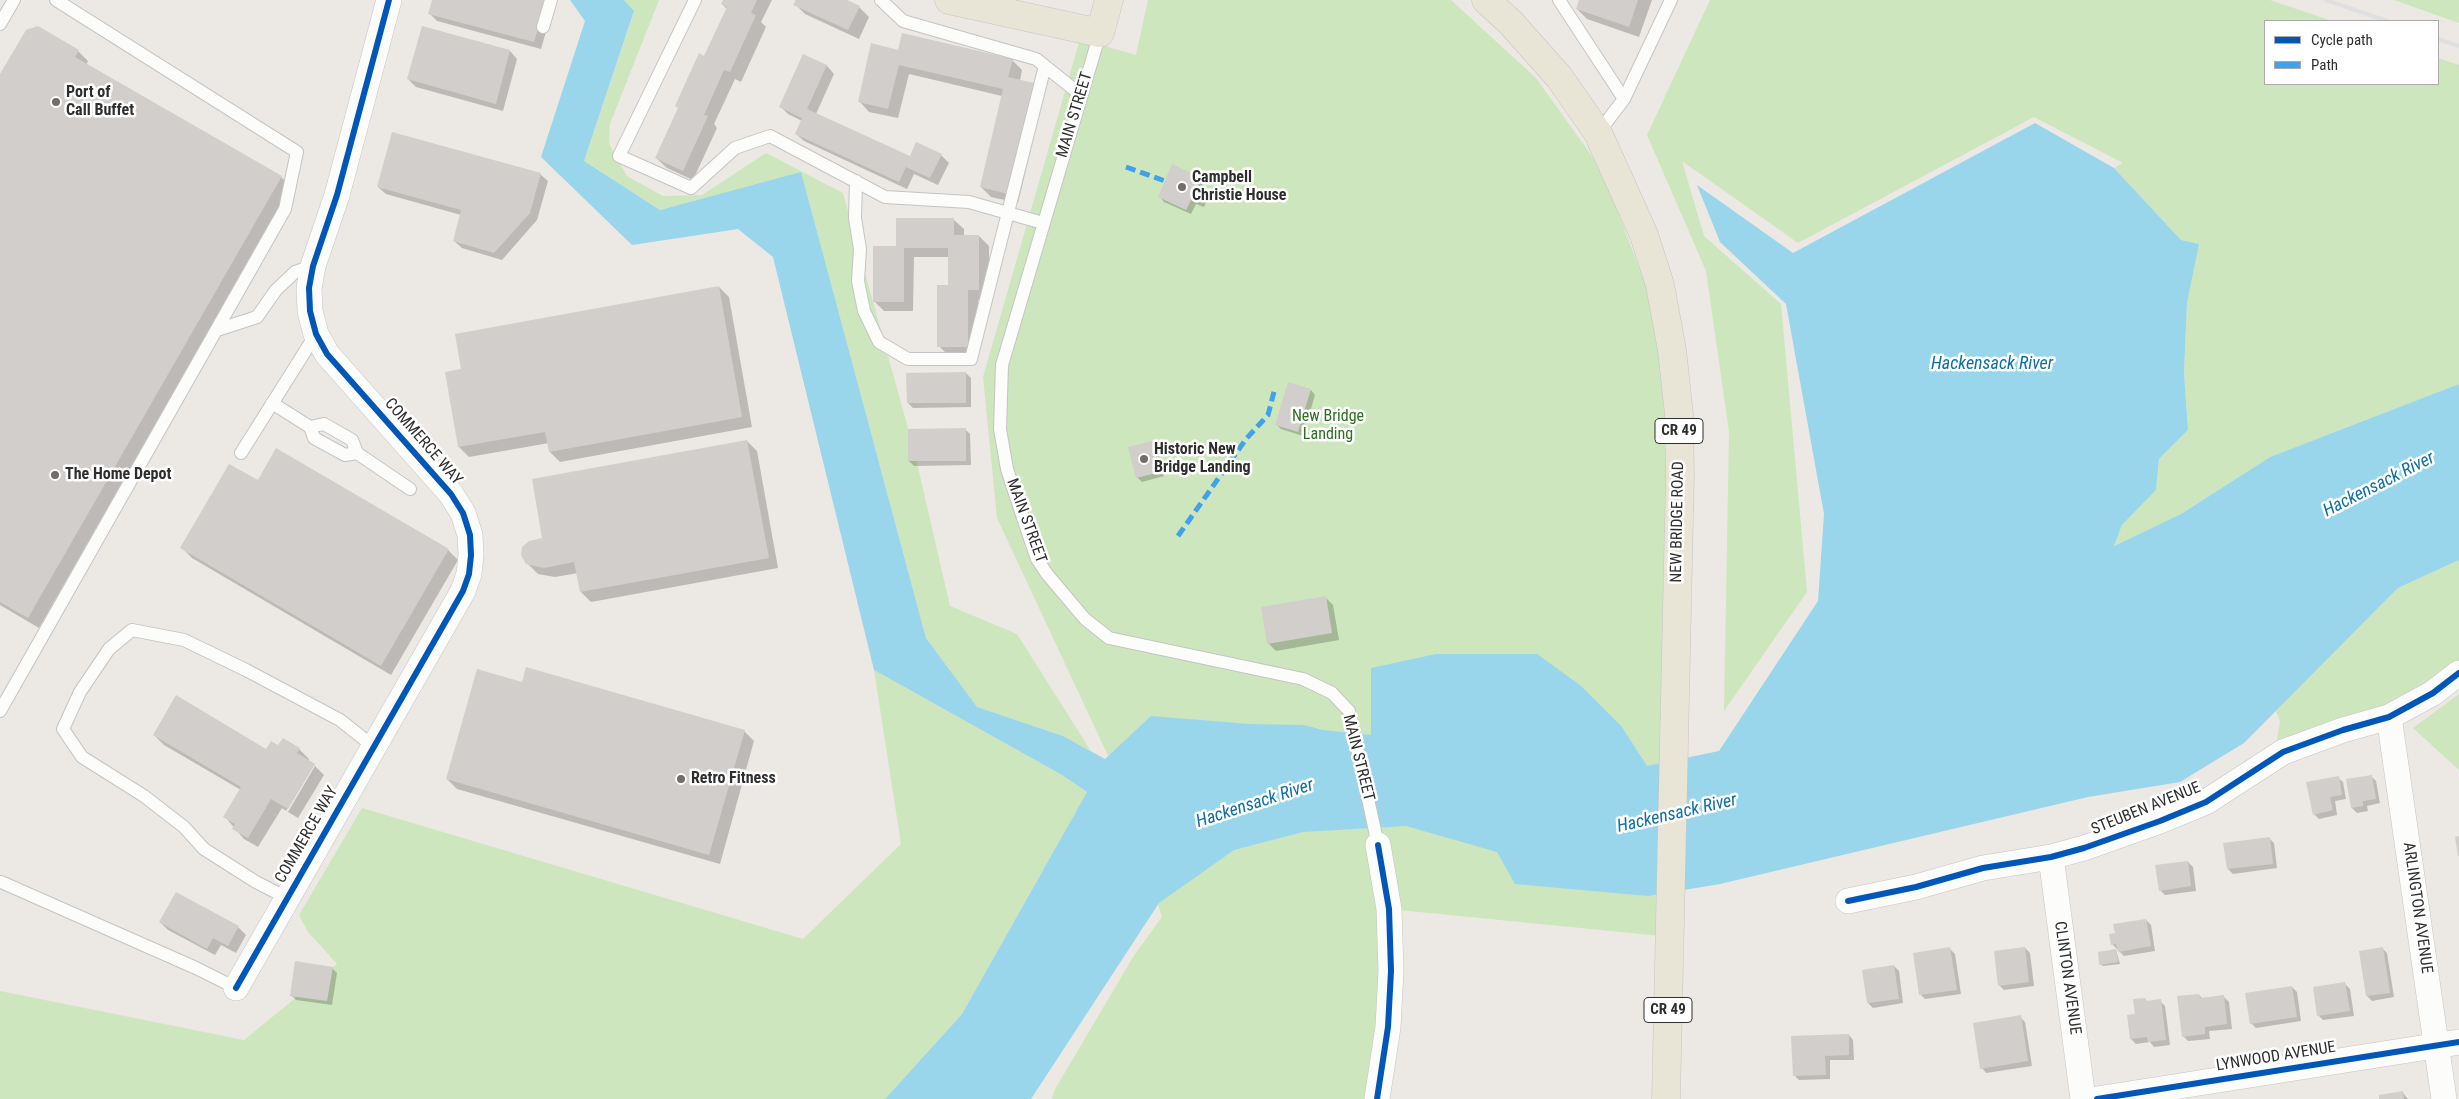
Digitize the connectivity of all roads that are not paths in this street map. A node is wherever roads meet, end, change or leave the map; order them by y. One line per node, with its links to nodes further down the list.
1 (14, 0): 12 (lane)
2 (56, 0): 23 (lane)
3 (389, 0): 22 (street, COMMERCE WAY)
4 (551, 0): 13 (lane)
5 (695, 0): 19 (lane)
6 (881, 0): 15 (lane)
7 (948, 0): 14 (main road)
8 (1109, 0): 14 (main road, MAIN STREET)
9 (1486, 0): 18 (main road, NEW BRIDGE ROAD / CR 49)
10 (1559, 0): 17 (lane)
11 (1671, 0): 17 (lane)
12 (0, 24)
13 (543, 27)
14 (1100, 33): 16 (lane, MAIN STREET)
15 (1045, 66): 16 (lane); 20 (lane)
16 (1082, 95): 21 (lane, MAIN STREET)
17 (1624, 99): 18 (lane)
18 (1598, 133): 40 (main road, NEW BRIDGE ROAD / CR 49)
19 (856, 182): 20 (lane); 20 (lane)
20 (1007, 213): 21 (lane)
21 (1043, 223): 32 (lane, MAIN STREET)
22 (313, 266): 23 (lane); 24 (street, COMMERCE WAY)
23 (217, 330): 29 (lane)
24 (316, 334): 25 (lane); 31 (street, COMMERCE WAY)
25 (272, 404): 26 (lane); 27 (lane)
26 (241, 453)
27 (410, 489)
28 (2459, 674): 30 (street, STEUBEN AVENUE)
29 (0, 711)
30 (2389, 717): 33 (street, STEUBEN AVENUE); 38 (street, ARLINGTON AVENUE)
31 (374, 747): 35 (street, COMMERCE WAY); 35 (lane)
32 (1378, 846): 39 (street)
33 (2051, 857): 36 (street, STEUBEN AVENUE); 41 (street, CLINTON AVENUE)
34 (1, 882): 37 (lane)
35 (287, 898): 37 (street, COMMERCE WAY)
36 (1848, 901)
37 (236, 988)
38 (2448, 1044): 42 (street, LYNWOOD AVENUE); 43 (street, ARLINGTON AVENUE)
39 (1377, 1099)
40 (1666, 1099)
41 (2083, 1099)
42 (2097, 1099)
43 (2444, 1099)

